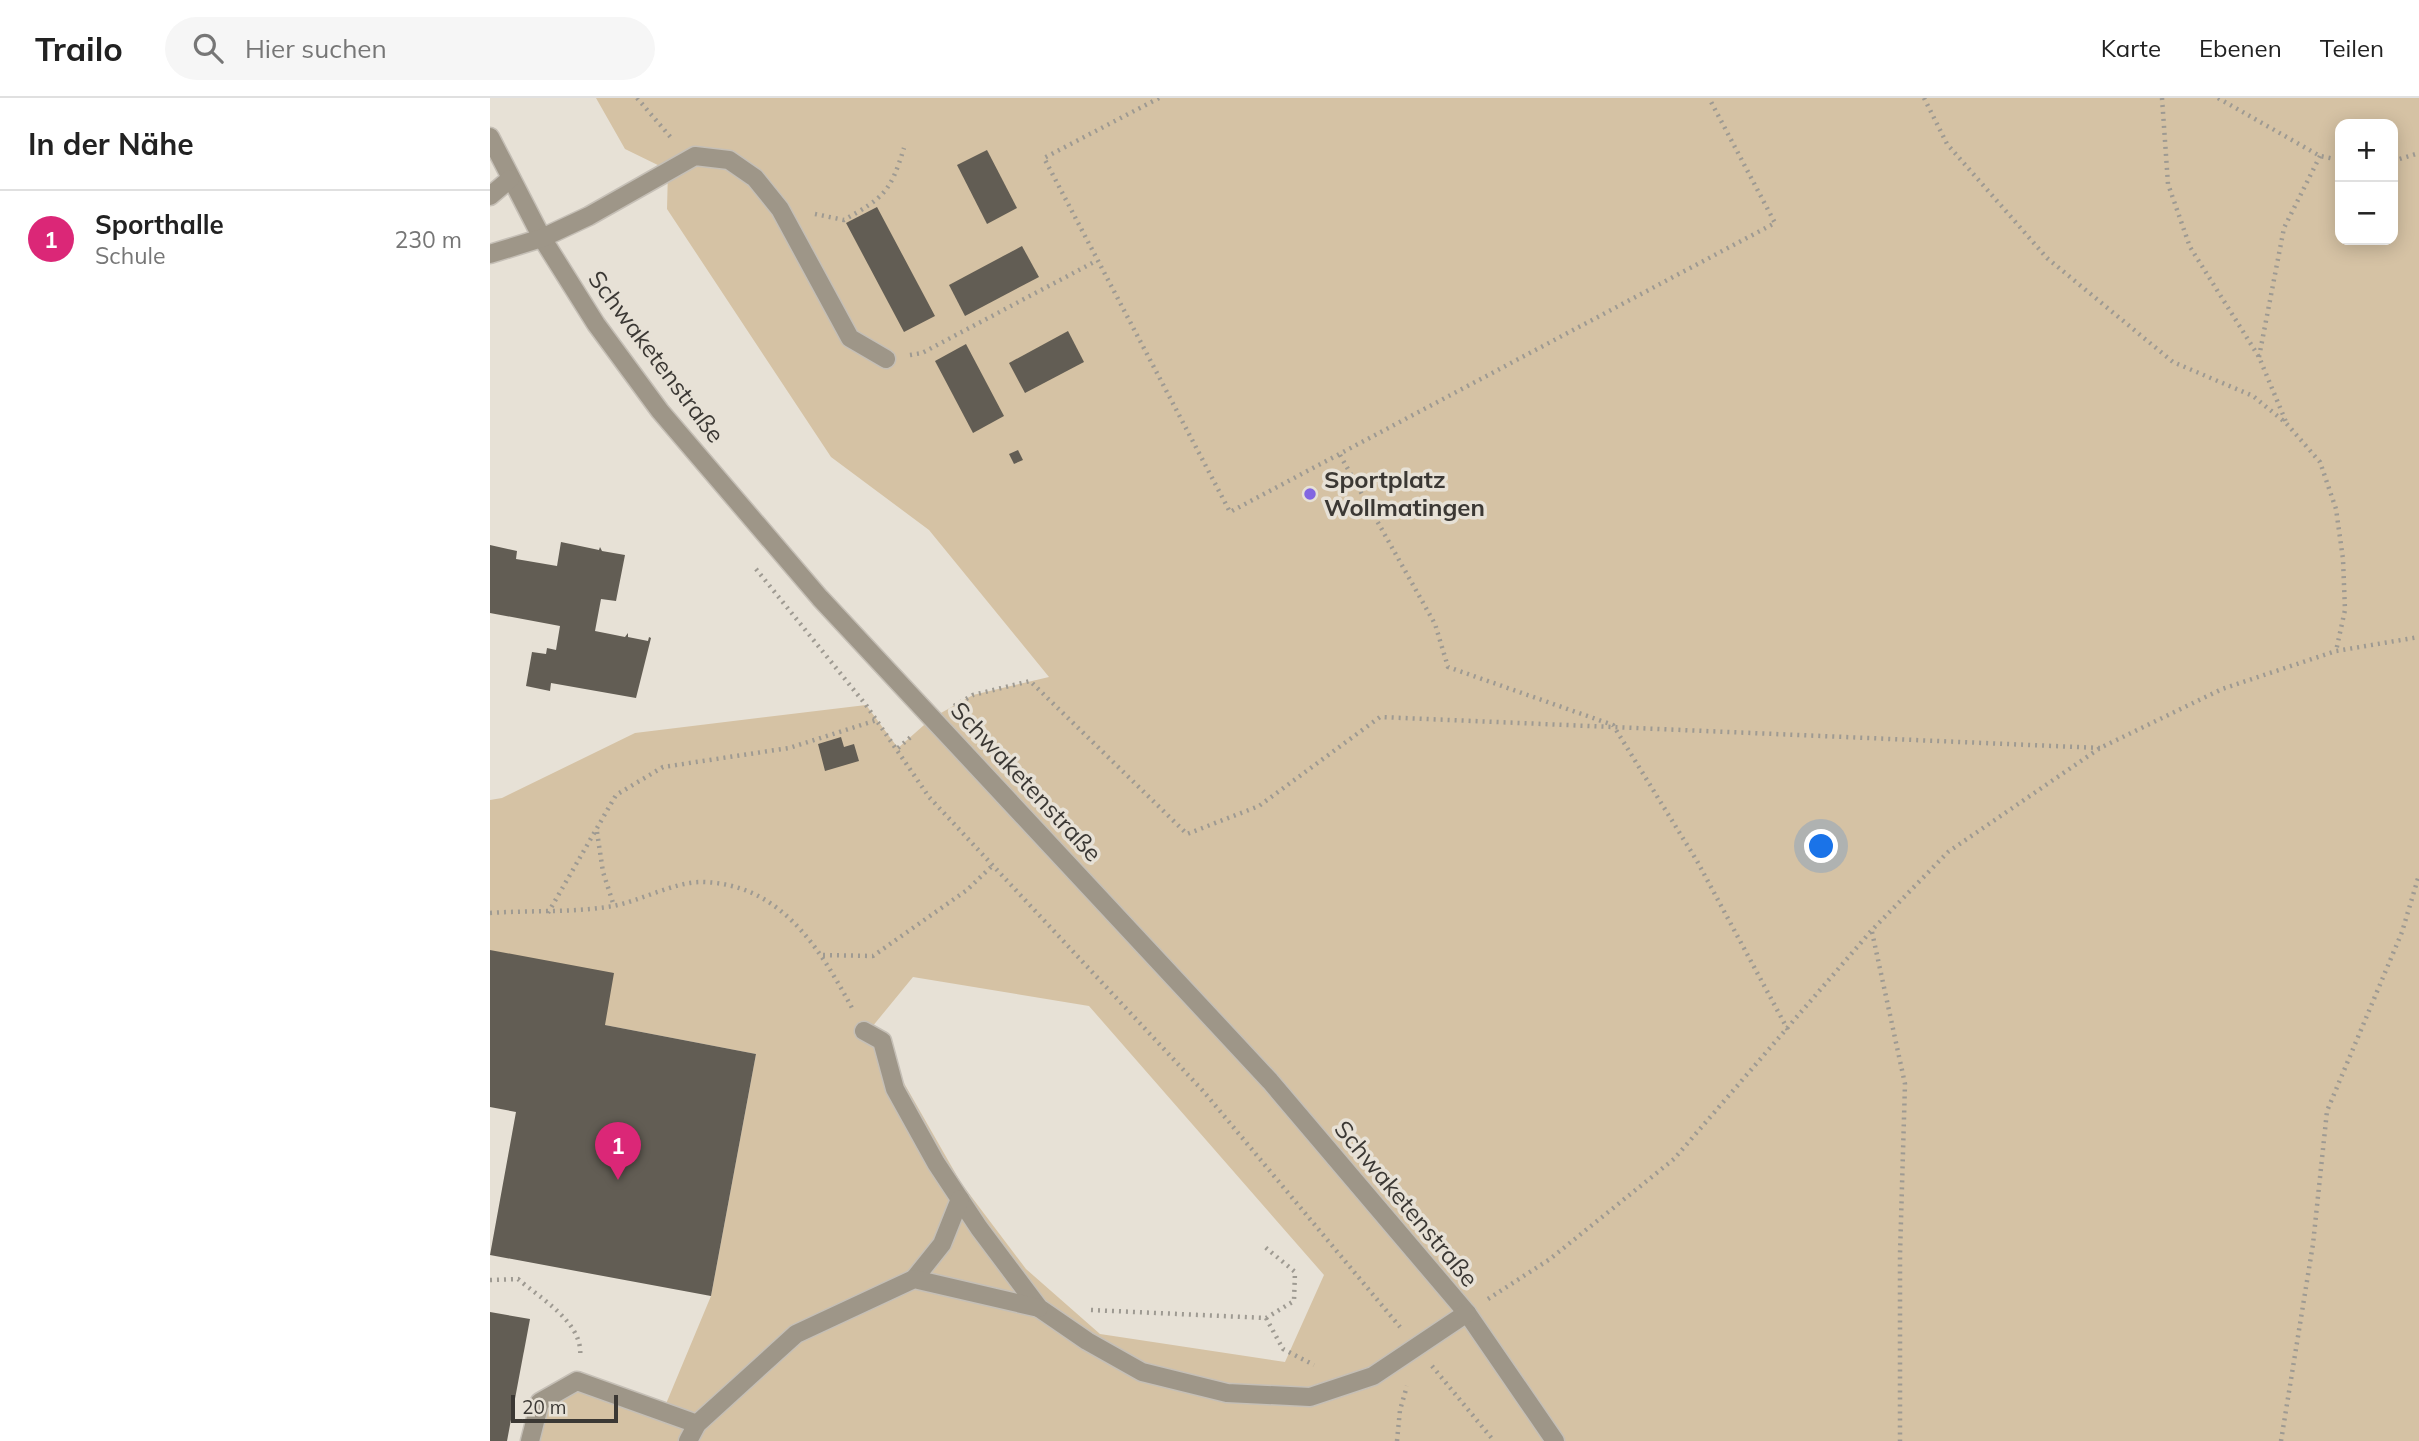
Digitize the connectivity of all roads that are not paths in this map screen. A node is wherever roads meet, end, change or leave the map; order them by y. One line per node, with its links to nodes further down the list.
1 (490, 137): 2 (street, Schwaketenstraße)
2 (510, 179): 3 (street); 4 (street, Schwaketenstraße)
3 (490, 196)
4 (542, 238): 5 (street); 6 (street); 11 (street, Schwaketenstraße)
5 (490, 254)
6 (886, 359)
7 (864, 1031): 8 (street)
8 (960, 1199): 9 (street); 10 (street)
9 (914, 1279): 10 (street); 12 (street)
10 (1040, 1308): 11 (street)
11 (1467, 1313): 15 (street, Schwaketenstraße)
12 (697, 1424): 13 (street); 14 (street)
13 (530, 1441)
14 (688, 1441)
15 (1555, 1441)

